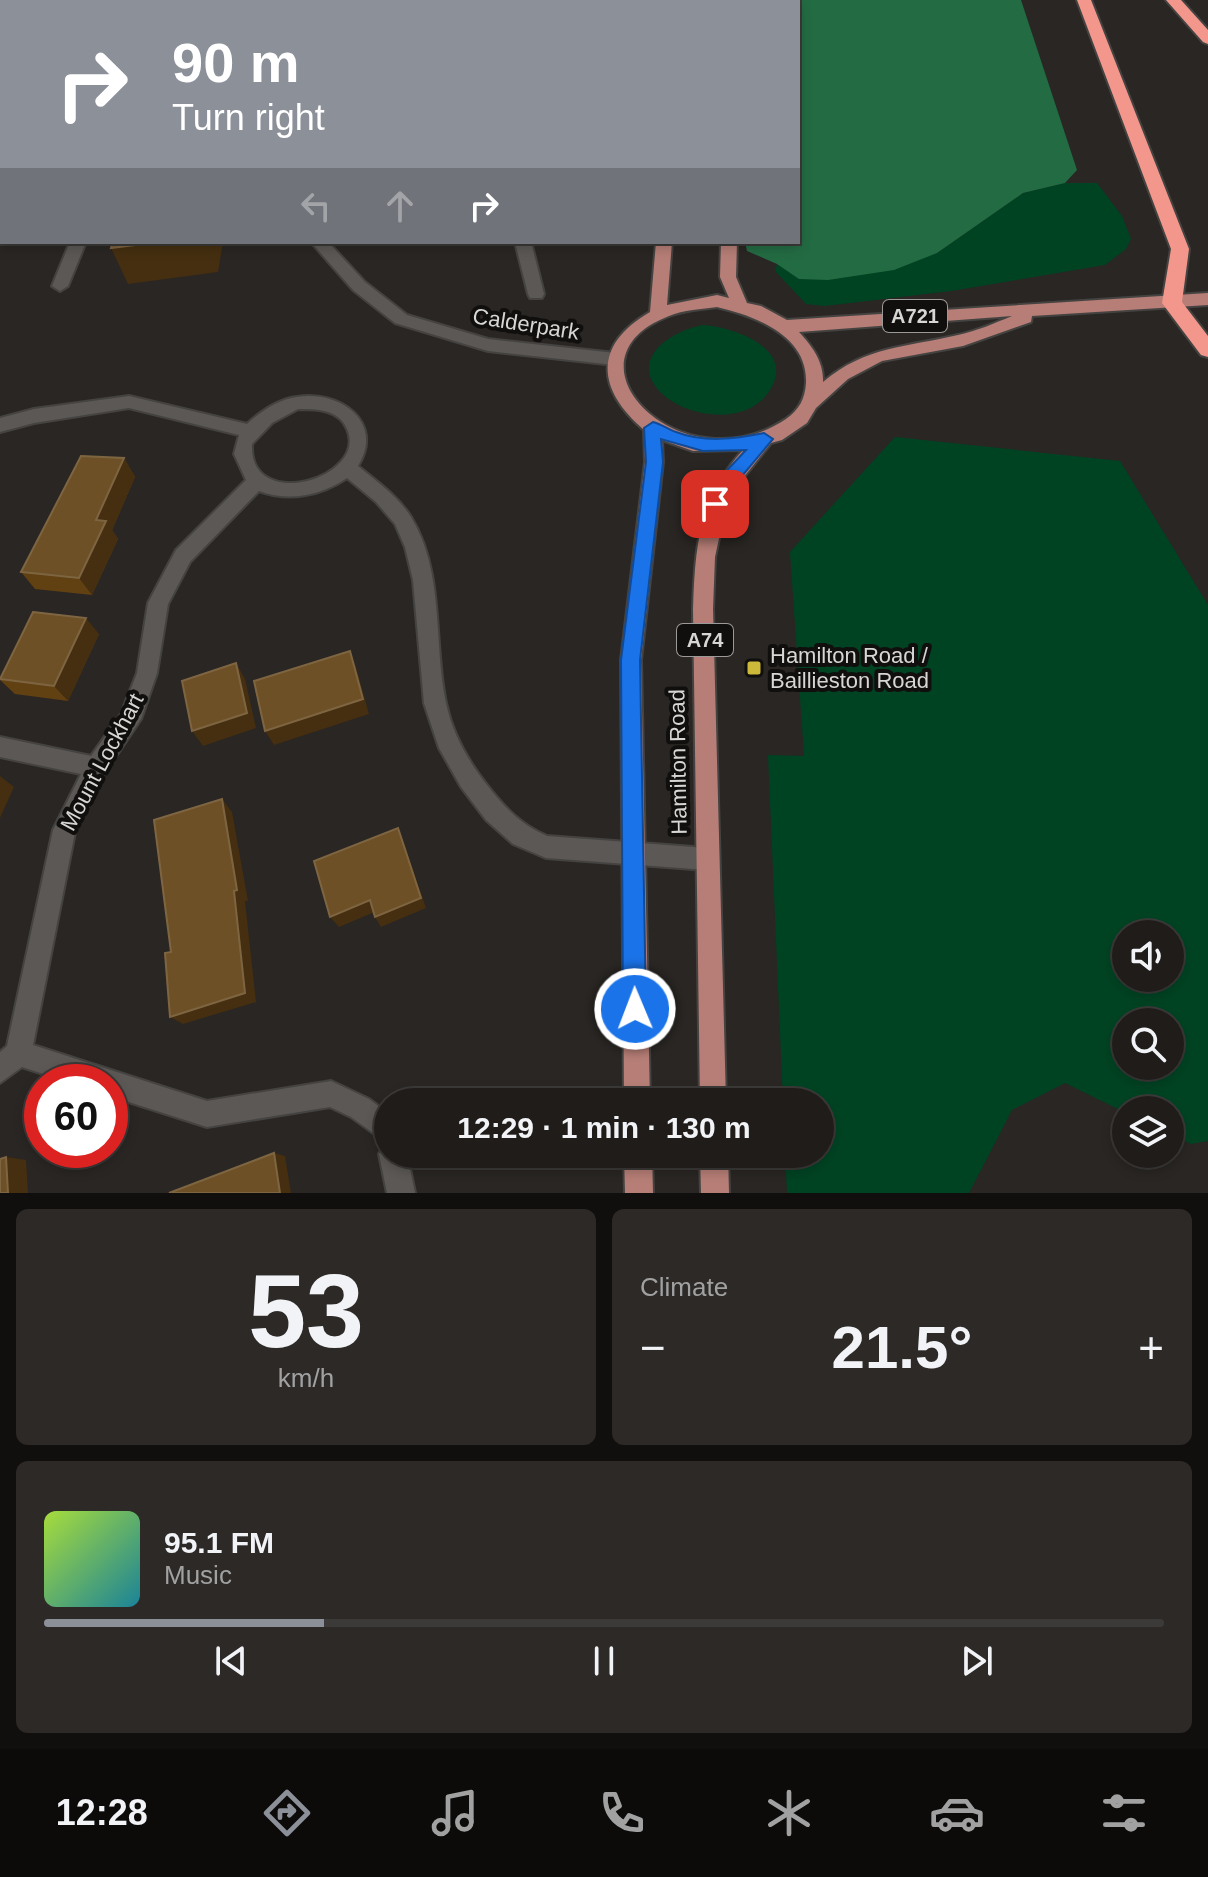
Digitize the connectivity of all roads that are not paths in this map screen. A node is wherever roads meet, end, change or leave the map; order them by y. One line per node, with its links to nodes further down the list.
1 (1084, 0): 13 (highway)
2 (1173, 0): 3 (highway)
3 (1208, 39)
4 (77, 244): 9 (street)
5 (321, 244): 18 (street, Calderpark)
6 (524, 244): 10 (street)
7 (664, 244): 14 (main road)
8 (729, 244): 12 (main road)
9 (60, 286)
10 (536, 294)
11 (1208, 299): 13 (main road, A721)
12 (739, 303): 14 (main road, A721); 16 (main road, A721)
13 (1172, 303): 15 (main road, A721); 17 (highway)
14 (658, 311): 18 (main road, A721)
15 (1044, 311): 16 (main road, A721); 19 (main road, A721)
16 (787, 326): 19 (main road, A721)
17 (1208, 350)
18 (615, 359): 21 (main road, A721)
19 (809, 404): 23 (main road, A721)
20 (0, 425): 22 (street)
21 (653, 428): 23 (main road, A721); 28 (main road, Hamilton Road)
22 (250, 431): 24 (street); 25 (street)
23 (764, 439): 29 (main road, Hamilton Road / A74)
24 (347, 468): 25 (street); 28 (street)
25 (257, 481): 27 (street, Mount Lockhart)
26 (0, 747): 27 (street)
27 (96, 767): 30 (street, Mount Lockhart)
28 (631, 854): 29 (street); 31 (main road, Hamilton Road)
29 (707, 859): 32 (main road, Hamilton Road / A74)
30 (9, 1062): 33 (street)
31 (637, 1088)
32 (713, 1088)
33 (374, 1119)
34 (396, 1168): 37 (street)
35 (638, 1168): 38 (main road)
36 (714, 1168): 39 (main road)
37 (401, 1193)
38 (639, 1193)
39 (715, 1193)

